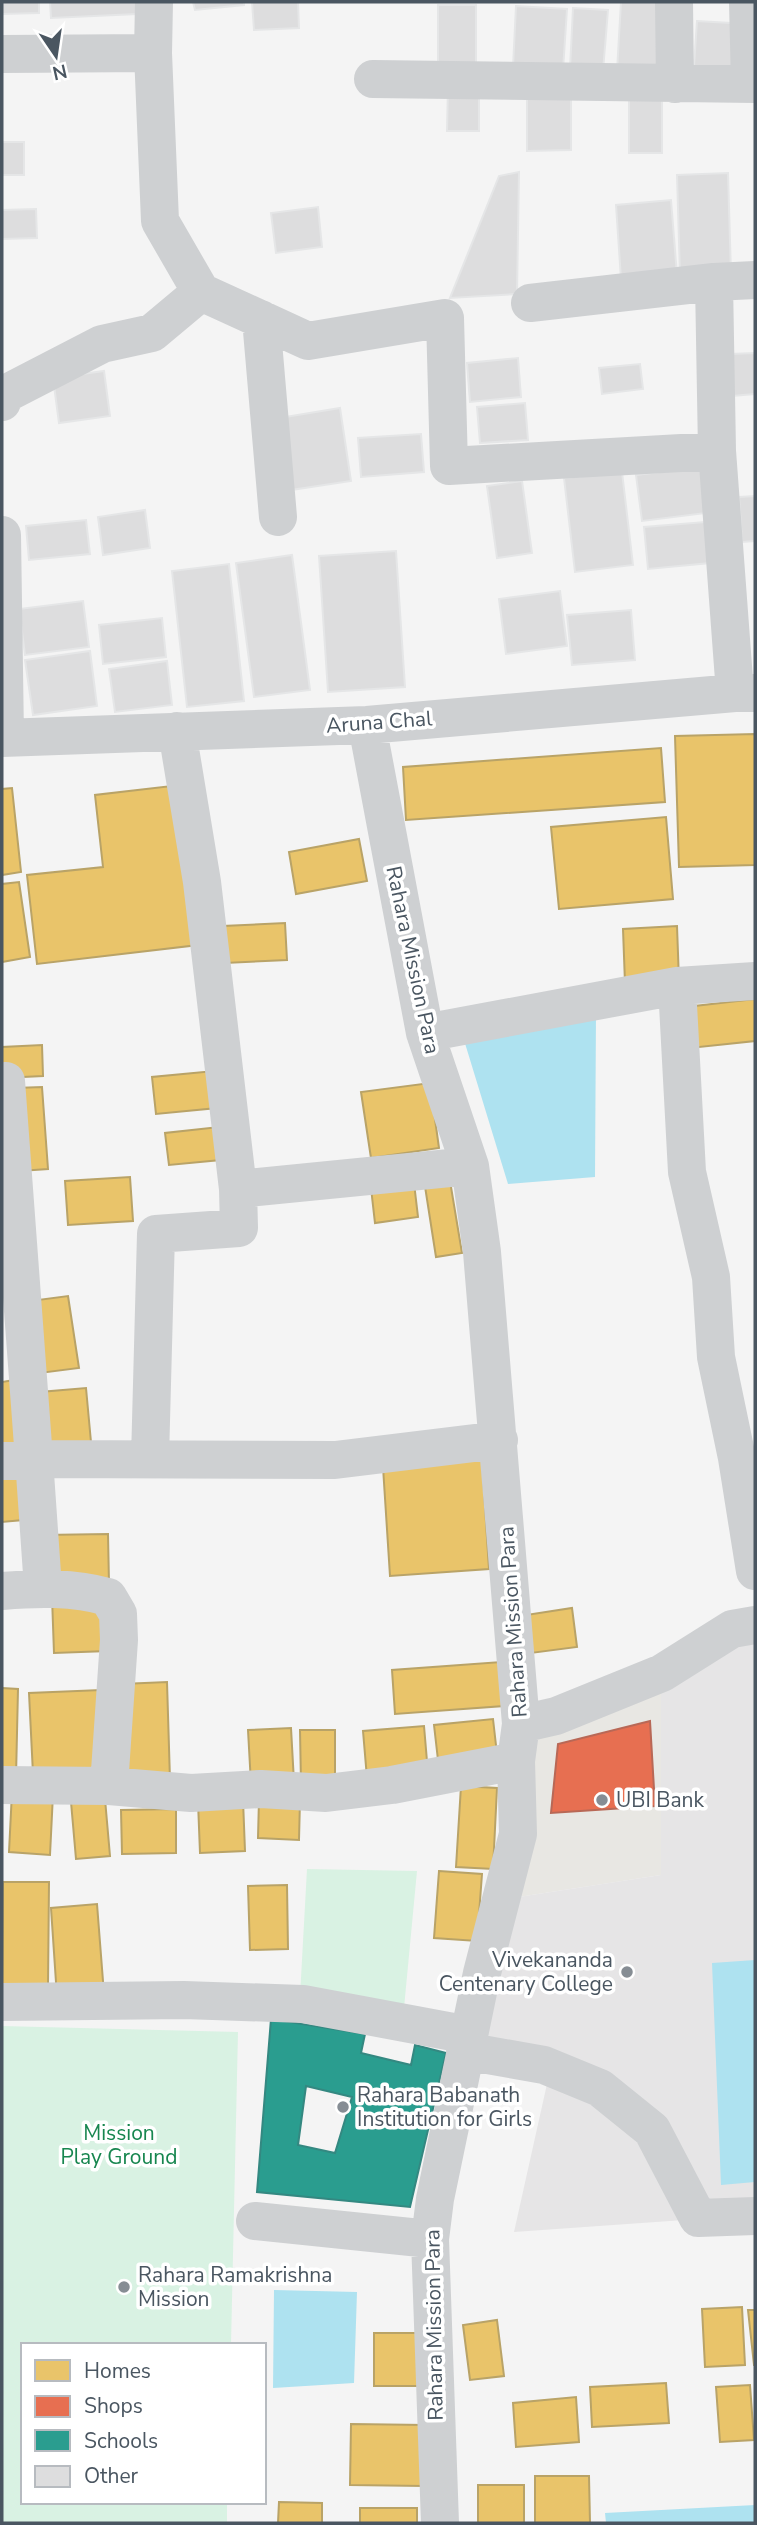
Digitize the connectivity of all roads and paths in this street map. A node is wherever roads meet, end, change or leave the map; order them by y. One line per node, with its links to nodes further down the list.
1 (154, 2): 4 (street)
2 (674, 2): 7 (street)
3 (748, 2): 8 (street)
4 (153, 53): 5 (street); 11 (street)
5 (2, 54)
6 (373, 79): 7 (street)
7 (675, 83): 8 (street)
8 (752, 84)
9 (755, 281): 10 (street)
10 (714, 282): 12 (street); 16 (street)
11 (201, 292): 13 (street); 14 (street)
12 (530, 303)
13 (261, 319): 16 (street); 17 (street)
14 (2, 395): 15 (street)
15 (2, 402)
16 (717, 451): 19 (street)
17 (278, 517)
18 (2, 535): 22 (street)
19 (745, 693): 20 (street, Aruna Chal)
20 (367, 725): 21 (street, Aruna Chal); 25 (street, Rahara Mission Para)
21 (177, 731): 22 (street, Aruna Chal); 28 (street)
22 (3, 738)
23 (755, 981): 24 (street)
24 (677, 986): 25 (street); 32 (street)
25 (425, 1033): 27 (street, Rahara Mission Para)
26 (6, 1081): 29 (street)
27 (470, 1166): 28 (street); 30 (street, Rahara Mission Para)
28 (238, 1189): 31 (street)
29 (11, 1280): 33 (street)
30 (499, 1440): 31 (street); 38 (street, Rahara Mission Para)
31 (150, 1459): 33 (street)
32 (746, 1459): 34 (street)
33 (18, 1460): 35 (street)
34 (755, 1571)
35 (43, 1588): 36 (street); 40 (street)
36 (2, 1591)
37 (755, 1625): 38 (street)
38 (518, 1743): 40 (street); 42 (street, Rahara Mission Para)
39 (2, 1784): 40 (street)
40 (109, 1786)
41 (2, 2003): 42 (street)
42 (467, 2043): 43 (street); 45 (street, Rahara Mission Para)
43 (755, 2216)
44 (255, 2221): 45 (street)
45 (430, 2239): 46 (street, Rahara Mission Para)
46 (440, 2523)

